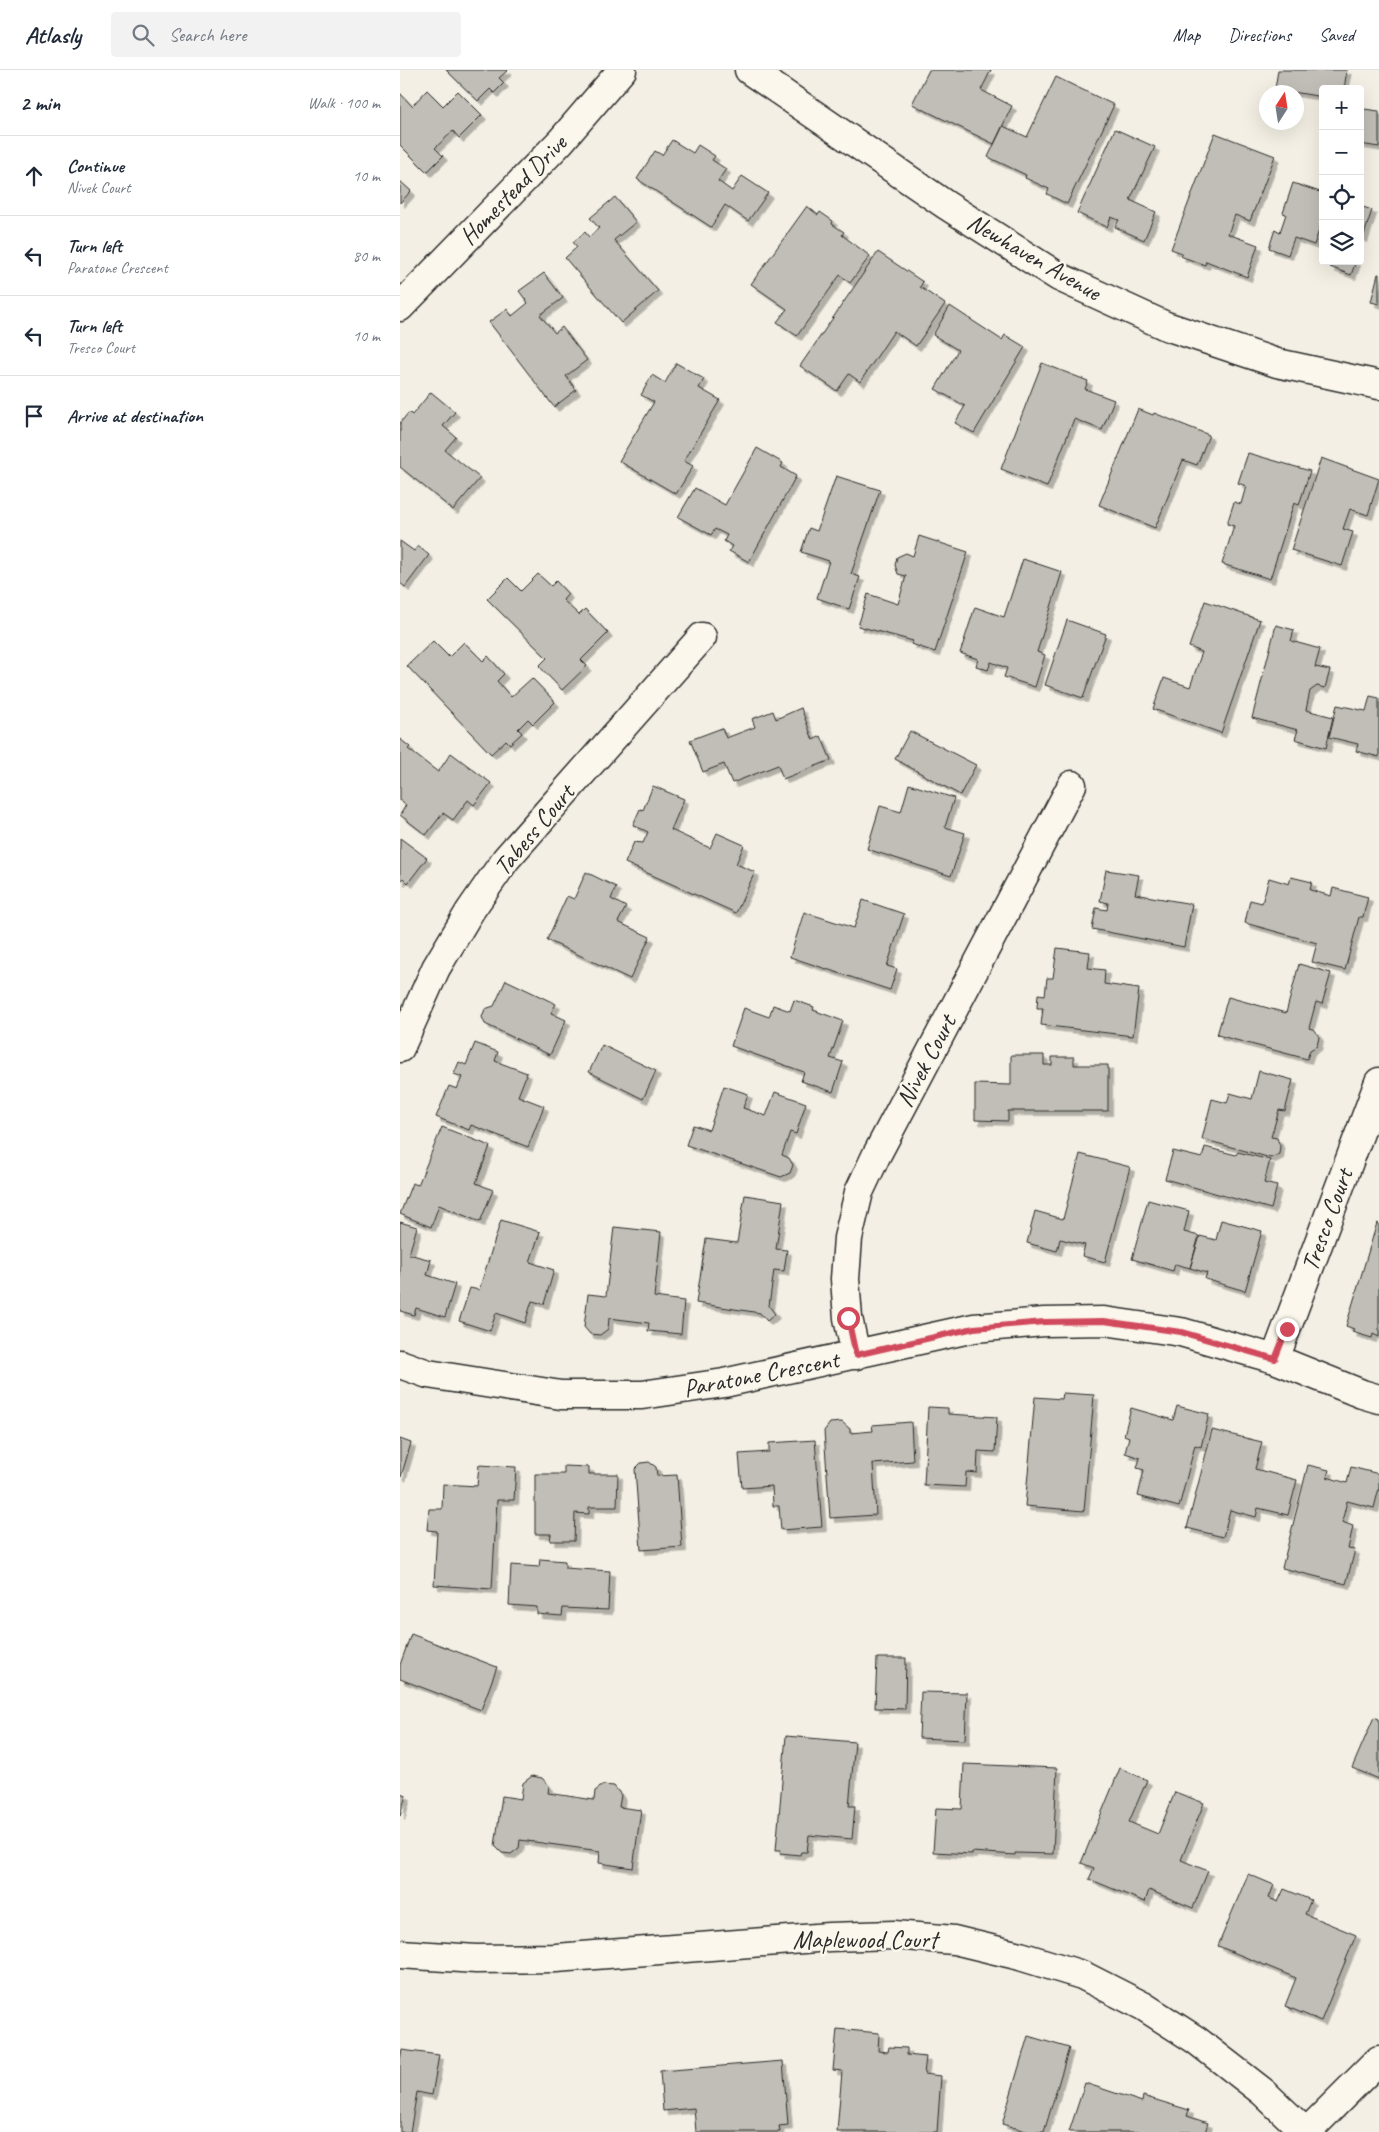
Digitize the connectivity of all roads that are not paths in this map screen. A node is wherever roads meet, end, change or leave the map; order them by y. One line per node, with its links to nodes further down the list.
1 (622, 70): 3 (street, Homestead Drive)
2 (749, 70): 4 (street, Newhaven Avenue)
3 (400, 307)
4 (1379, 385)
5 (702, 637): 7 (street, Tabess Court)
6 (1072, 785): 9 (street, Nivek Court)
7 (400, 1048)
8 (1379, 1082): 10 (street, Tresco Court)
9 (856, 1355): 10 (street, Paratone Crescent); 11 (street, Paratone Crescent)
10 (1275, 1359): 12 (street, Paratone Crescent)
11 (400, 1364)
12 (1379, 1399)
13 (400, 1954): 15 (street, Maplewood Court)
14 (1379, 2060): 15 (street)
15 (1306, 2132)

